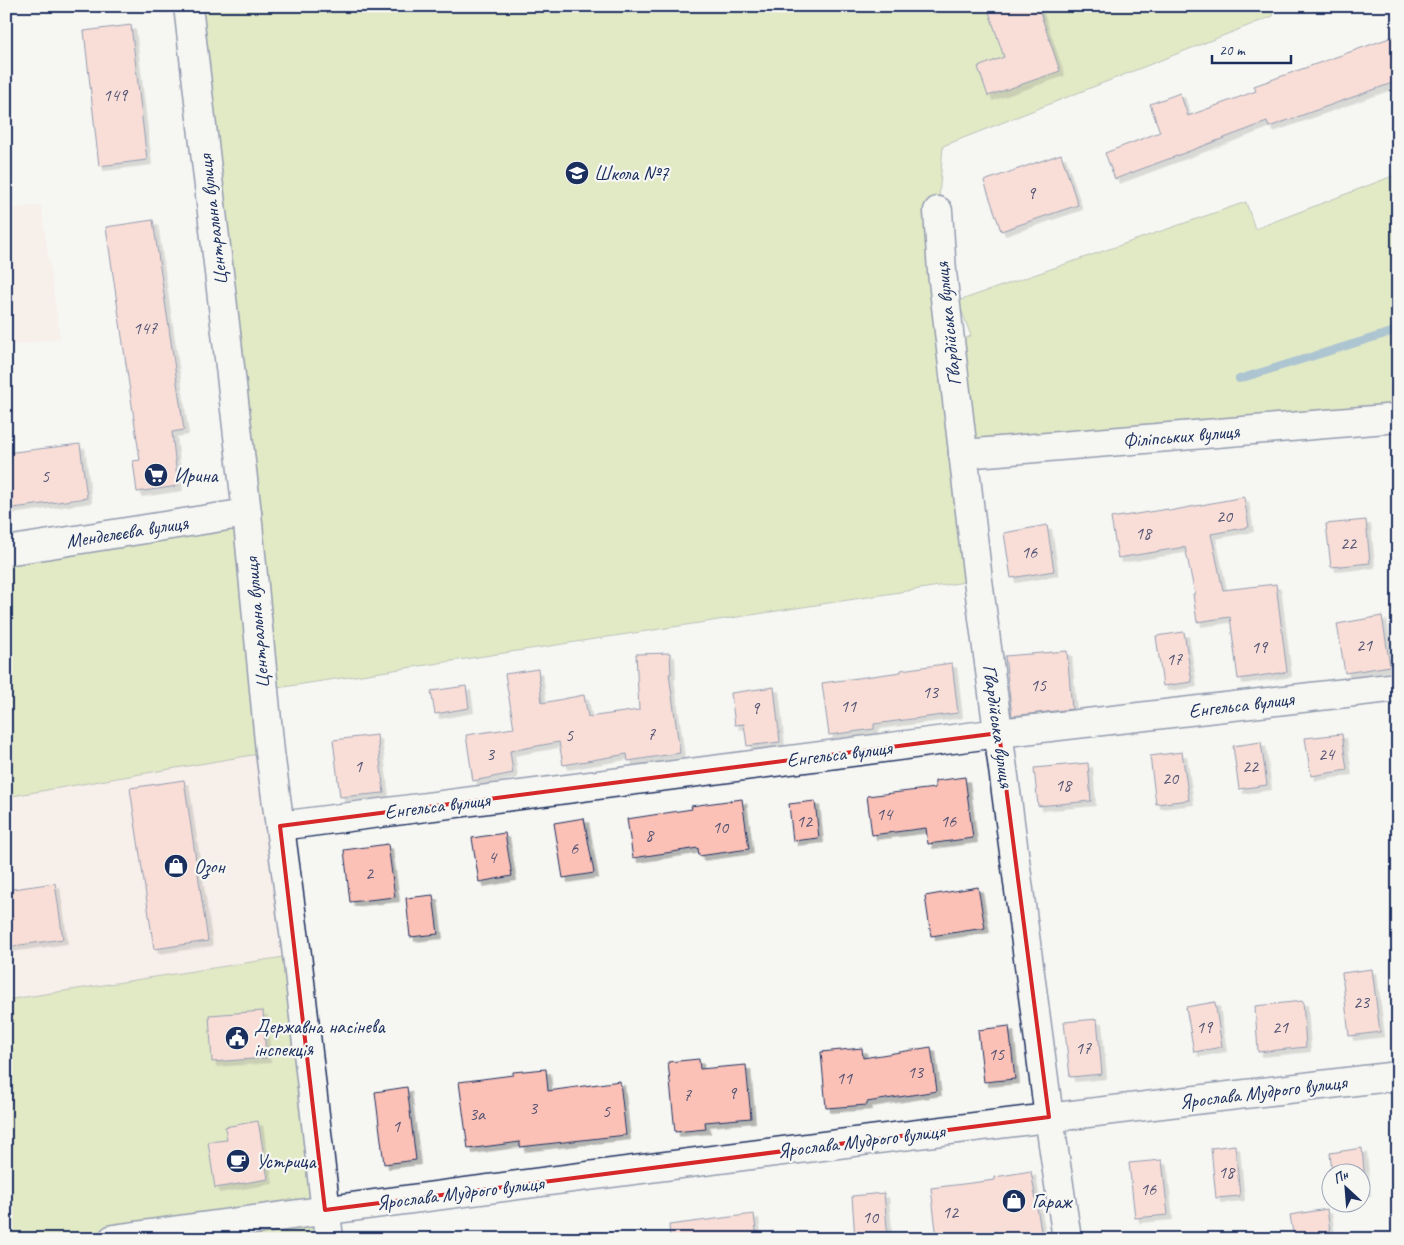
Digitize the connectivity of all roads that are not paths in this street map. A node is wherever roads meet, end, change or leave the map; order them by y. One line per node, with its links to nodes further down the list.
1 (188, 6): 5 (street, Центральна вулиця)
2 (938, 211): 4 (street, Гвардійська вулиця)
3 (1398, 418): 4 (street, Філіпських вулиця)
4 (964, 454): 8 (street, Гвардійська вулиця)
5 (247, 513): 6 (street, Менделєєва вулиця); 9 (street, Центральна вулиця)
6 (6, 550)
7 (1398, 687): 8 (street, Енгельса вулиця)
8 (999, 734): 9 (street, Енгельса вулиця); 11 (street, Гвардійська вулиця)
9 (280, 826): 12 (street, Центральна вулиця)
10 (1398, 1076): 11 (street, Ярослава Мудрого вулиця)
11 (1049, 1117): 12 (street, Ярослава Мудрого вулиця); 15 (street, Гвардійська вулиця)
12 (325, 1210): 13 (street, Ярослава Мудрого вулиця); 14 (street, Центральна вулиця)
13 (113, 1239)
14 (329, 1239)
15 (1067, 1239)

